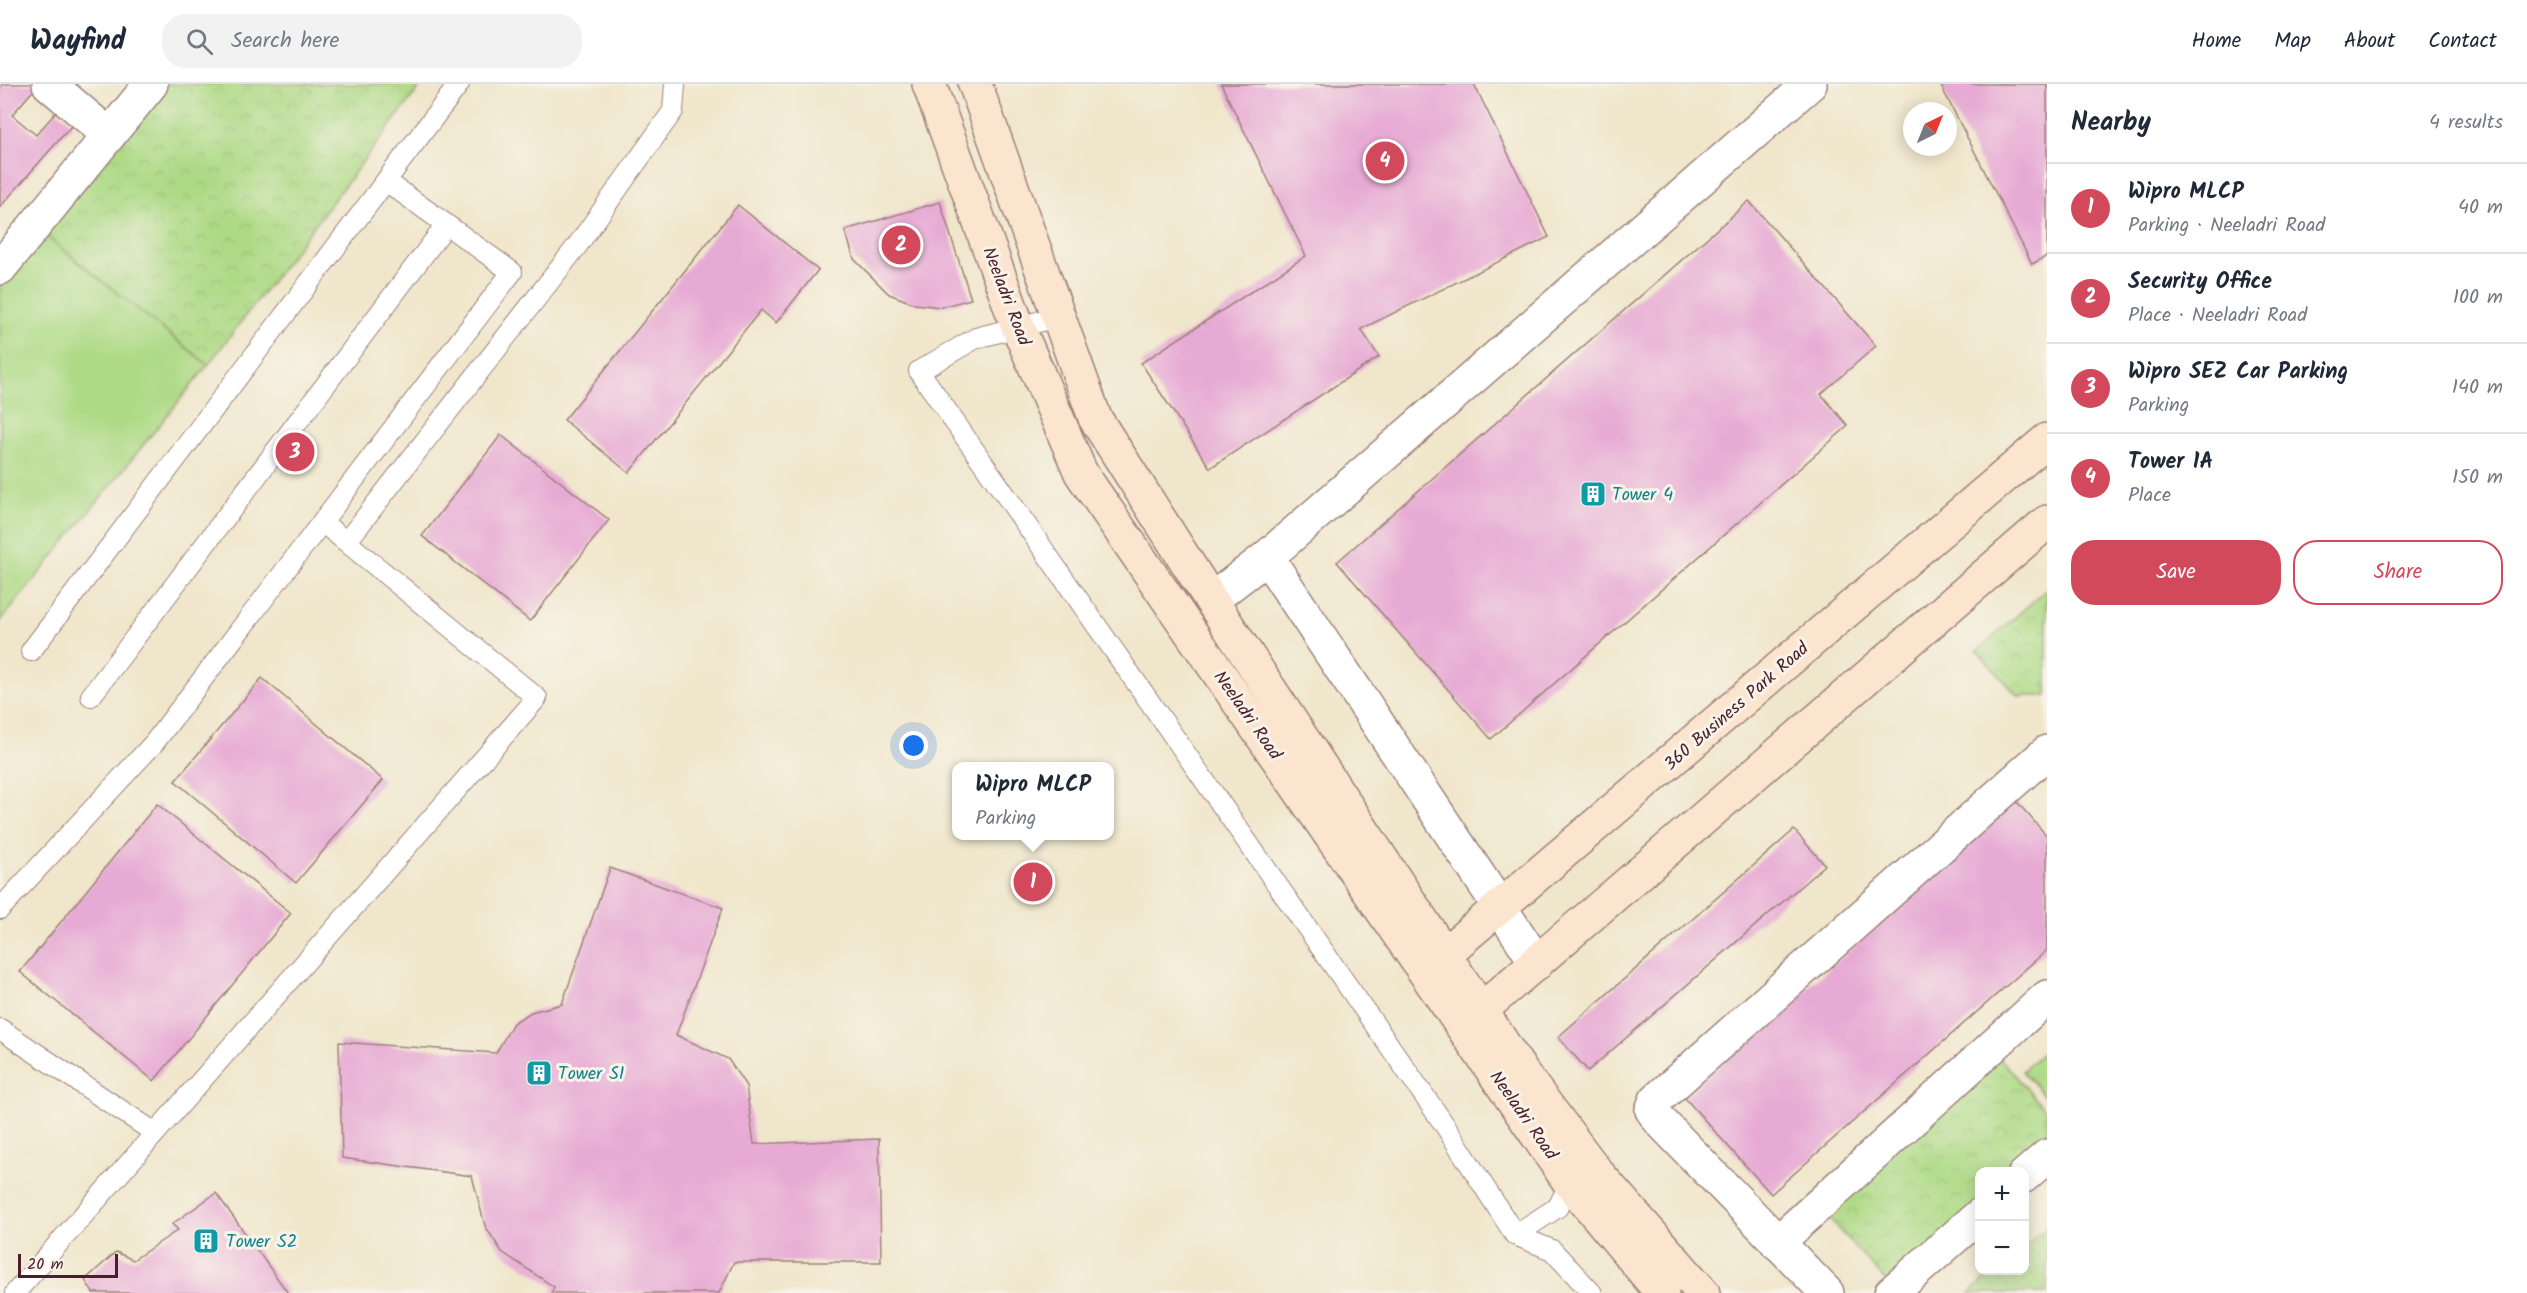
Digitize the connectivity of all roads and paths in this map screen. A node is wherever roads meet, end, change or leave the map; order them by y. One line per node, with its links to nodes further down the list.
1 (49, 84): 8 (street)
2 (151, 84): 8 (street)
3 (459, 84): 9 (lane)
4 (675, 84): 17 (lane)
5 (929, 84): 13 (main road, Neeladri Road)
6 (975, 84): 12 (main road, Neeladri Road)
7 (1810, 84): 18 (street)
8 (109, 135): 11 (street)
9 (386, 181): 10 (lane); 20 (lane)
10 (446, 225): 15 (lane); 21 (lane)
11 (0, 268)
12 (1057, 317): 13 (lane); 19 (main road, Neeladri Road)
13 (1018, 327): 25 (main road, Neeladri Road); 35 (lane)
14 (2047, 441): 23 (main road, 360 Business Park Road)
15 (322, 522): 17 (lane); 24 (lane)
16 (2047, 522): 26 (main road)
17 (346, 541): 30 (lane)
18 (1267, 557): 19 (street); 23 (street)
19 (1211, 600): 25 (main road, Neeladri Road)
20 (31, 651)
21 (91, 696)
22 (2047, 752): 36 (street)
23 (1501, 908): 25 (main road, 360 Business Park Road); 26 (street)
24 (0, 909)
25 (1435, 963): 28 (main road, Neeladri Road)
26 (1537, 963): 28 (main road)
27 (2047, 997): 36 (street)
28 (1472, 1018): 33 (main road, Neeladri Road)
29 (0, 1029): 30 (lane)
30 (155, 1133): 37 (lane)
31 (2047, 1156): 32 (street)
32 (2029, 1172)
33 (1576, 1188): 35 (lane); 39 (main road, Neeladri Road); 40 (main road, Neeladri Road)
34 (1975, 1219): 42 (street)
35 (1515, 1235): 38 (lane)
36 (1777, 1243): 41 (street)
37 (15, 1293)
38 (1592, 1293)
39 (1662, 1293)
40 (1703, 1293)
41 (1827, 1293)
42 (1891, 1293)

